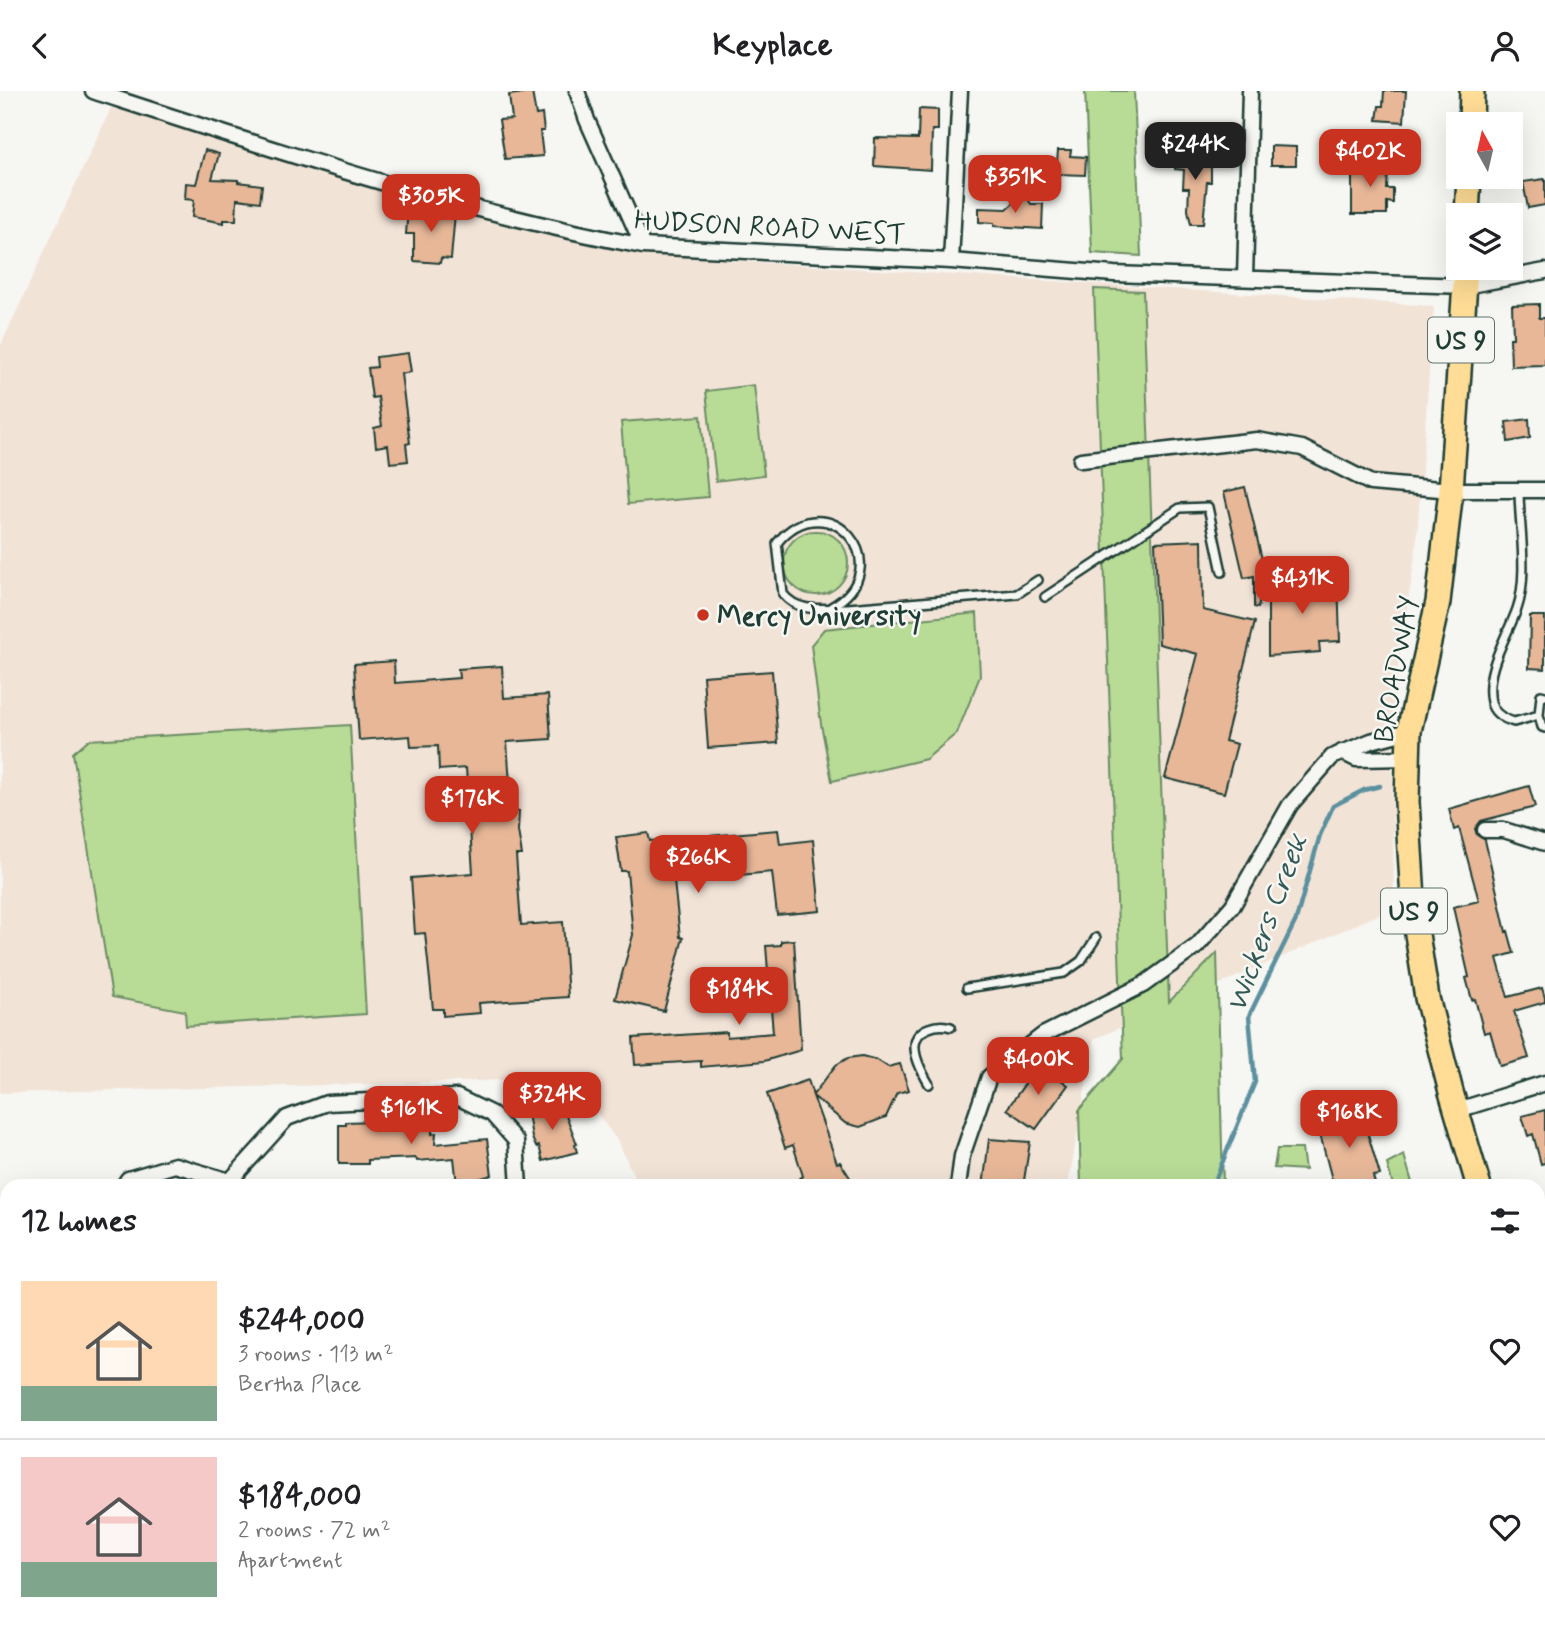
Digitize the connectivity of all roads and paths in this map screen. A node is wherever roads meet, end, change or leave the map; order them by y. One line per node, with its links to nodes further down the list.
1 (93, 91): 7 (street, HUDSON ROAD WEST)
2 (577, 91): 7 (street)
3 (960, 91): 8 (street)
4 (1250, 91): 12 (street)
5 (1472, 91): 6 (main road)
6 (1471, 112)
7 (643, 246): 8 (street, HUDSON ROAD WEST)
8 (951, 261): 12 (street, HUDSON ROAD WEST)
9 (1545, 271): 10 (street, HUDSON ROAD WEST)
10 (1523, 273)
11 (1446, 277): 12 (street, HUDSON ROAD WEST)
12 (1245, 278)
13 (1465, 280): 15 (main road, US 9)
14 (1081, 460): 15 (street)
15 (1451, 490): 16 (street); 25 (main road, BROADWAY / US 9)
16 (1519, 490): 17 (street); 23 (lane)
17 (1545, 490)
18 (1222, 572): 20 (lane)
19 (1038, 580): 21 (lane)
20 (1045, 597)
21 (831, 607): 21 (lane)
22 (1545, 696): 23 (lane)
23 (1539, 715): 24 (lane)
24 (1545, 728)
25 (1409, 731): 26 (street); 27 (main road, BROADWAY / US 9)
26 (1342, 752): 27 (street); 40 (street)
27 (1409, 758): 35 (main road, BROADWAY / US 9)
28 (1485, 830): 29 (street)
29 (1545, 843)
30 (1096, 938): 31 (lane)
31 (967, 988)
32 (951, 1027): 34 (lane)
33 (1545, 1083): 35 (street)
34 (929, 1084)
35 (1458, 1110): 41 (main road, BROADWAY / US 9)
36 (128, 1179): 37 (street)
37 (217, 1179)
38 (236, 1179): 39 (street)
39 (518, 1179)
40 (959, 1179)
41 (1477, 1179)

